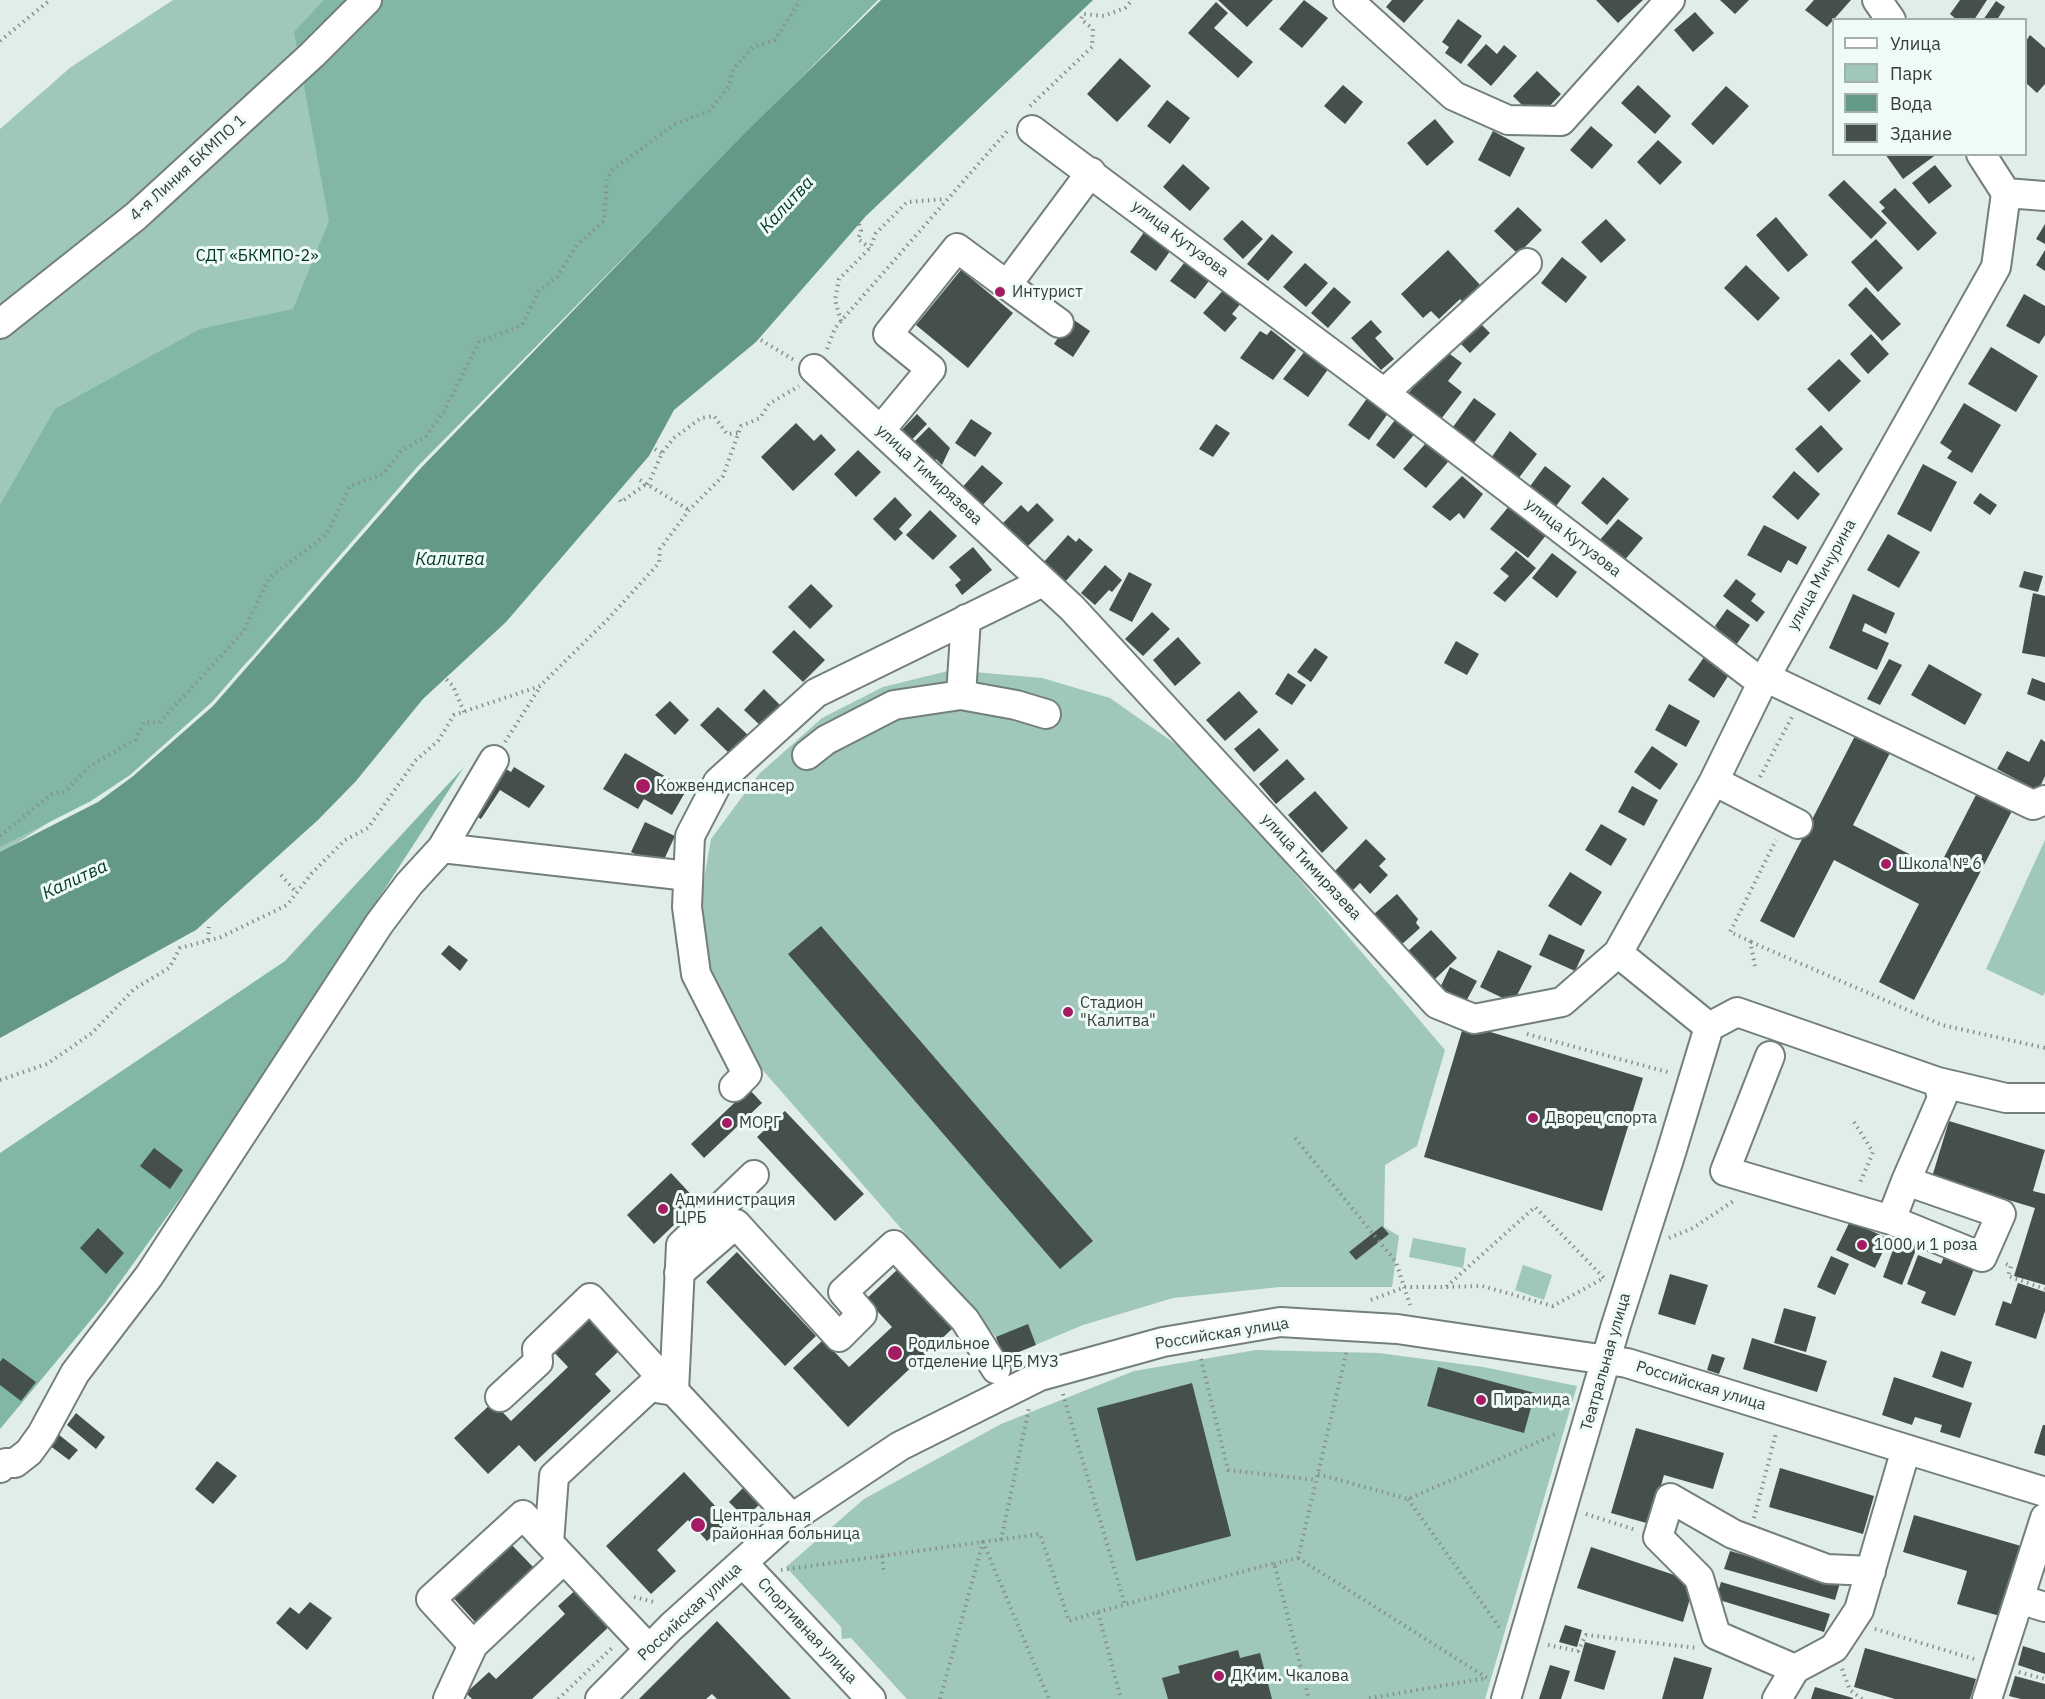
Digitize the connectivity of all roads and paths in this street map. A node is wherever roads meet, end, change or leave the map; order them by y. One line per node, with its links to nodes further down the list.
1 (50, 0): 9 (path)
2 (366, 0): 22 (street, 4-я Линия БКМПО 1)
3 (800, 0): 47 (path)
4 (1132, 0): 10 (path)
5 (1348, 0): 6 (street)
6 (1670, 0)
7 (1877, 0): 8 (street)
8 (1890, 18)
9 (0, 40)
10 (1024, 122): 12 (street, улица Кутузова); 15 (path)
11 (1982, 156): 13 (street)
12 (1091, 172): 19 (street); 25 (street, улица Кутузова)
13 (2006, 193): 14 (street); 37 (street, улица Мичурина)
14 (2045, 196)
15 (946, 199): 17 (path); 20 (path)
16 (859, 224): 17 (path)
17 (870, 248): 20 (path)
18 (1527, 263): 25 (street)
19 (1007, 285): 21 (street); 26 (street)
20 (841, 321): 24 (path)
21 (1059, 323)
22 (0, 324)
23 (761, 340): 24 (path)
24 (816, 371): 27 (path); 34 (street, улица Тимирязева)
25 (1384, 393): 37 (street, улица Кутузова)
26 (888, 422)
27 (739, 433): 29 (path); 33 (path)
28 (655, 449): 29 (path)
29 (662, 453): 31 (path)
30 (640, 480): 31 (path)
31 (647, 484): 32 (path); 33 (path)
32 (620, 500)
33 (689, 510): 38 (path)
34 (1044, 582): 35 (street); 55 (street, улица Тимирязева)
35 (966, 619): 39 (street); 50 (street)
36 (438, 671): 40 (path)
37 (1763, 680): 44 (street, улица Мичурина); 45 (street, улица Кутузова)
38 (540, 686): 40 (path); 43 (path)
39 (961, 695): 41 (street); 42 (street)
40 (464, 712): 51 (path)
41 (1046, 714)
42 (807, 755)
43 (494, 760): 48 (street)
44 (1714, 781): 46 (street); 55 (street, улица Мичурина)
45 (2045, 800)
46 (1798, 824)
47 (0, 836)
48 (442, 848): 50 (street); 91 (street)
49 (281, 875): 51 (path)
50 (688, 876): 63 (street)
51 (297, 893): 53 (path)
52 (209, 927): 53 (path)
53 (208, 940): 61 (path)
54 (1750, 941): 58 (path)
55 (1618, 952): 56 (street)
56 (1708, 1027): 62 (street); 82 (street, Театральная улица)
57 (1518, 1031): 60 (path)
58 (2045, 1048)
59 (1770, 1056): 69 (street)
60 (1671, 1073)
61 (0, 1080)
62 (1938, 1082): 64 (street); 68 (street)
63 (734, 1087)
64 (2045, 1098)
65 (1854, 1122): 70 (path)
66 (1295, 1138): 75 (path)
67 (754, 1175): 74 (street)
68 (1906, 1181): 71 (street); 73 (street)
69 (1760, 1182): 70 (street); 72 (path)
70 (1850, 1209): 71 (street)
71 (1891, 1220): 73 (street)
72 (1664, 1240)
73 (1982, 1257): 77 (path)
74 (680, 1273): 83 (street); 84 (street)
75 (1405, 1287): 76 (path); 78 (path); 79 (path)
76 (1446, 1287): 76 (path)
77 (2045, 1289)
78 (1371, 1300)
79 (1410, 1305)
80 (1347, 1346): 92 (path)
81 (1200, 1354): 93 (path)
82 (1607, 1359): 90 (street, Российская улица); 97 (street, Российская улица); 133 (street, Театральная улица)
83 (996, 1369)
84 (674, 1391): 86 (street); 97 (street); 103 (street)
85 (1063, 1394): 112 (path)
86 (500, 1397)
87 (1029, 1407): 101 (path)
88 (1776, 1431): 100 (path)
89 (1556, 1434): 95 (path)
90 (1906, 1449): 94 (street, Российская улица); 109 (street)
91 (0, 1468)
92 (1318, 1474): 93 (path); 95 (path)
93 (1316, 1480): 105 (path)
94 (2045, 1491)
95 (1408, 1499): 115 (path)
96 (1585, 1514): 99 (path)
97 (792, 1518): 106 (street, Российская улица)
98 (2045, 1518): 111 (street)
99 (1658, 1537): 100 (street); 116 (street)
100 (1748, 1539): 109 (street)
101 (1001, 1540): 102 (path); 113 (path)
102 (983, 1542): 104 (path); 128 (path); 129 (path)
103 (557, 1551): 117 (street); 118 (street); 118 (street)
104 (882, 1556): 108 (path); 110 (path)
105 (1298, 1558): 107 (path); 132 (path)
106 (743, 1563): 117 (street, Российская улица); 127 (street, Спортивная улица)
107 (1274, 1564): 112 (path); 131 (path)
108 (774, 1571)
109 (1871, 1571): 114 (street)
110 (884, 1574)
111 (2032, 1603): 121 (street)
112 (1125, 1605): 113 (path)
113 (1098, 1612): 130 (path)
114 (1851, 1622): 120 (street); 121 (path)
115 (1502, 1631)
116 (1716, 1635): 119 (path); 122 (street)
117 (640, 1640): 125 (path); 126 (street, Российская улица)
118 (473, 1645): 124 (street)
119 (1548, 1645)
120 (1834, 1648): 122 (street); 135 (path)
121 (1998, 1666): 123 (path); 136 (street)
122 (1795, 1669): 134 (street)
123 (2045, 1679)
124 (448, 1699)
125 (558, 1699)
126 (600, 1699)
127 (871, 1699)
128 (940, 1699)
129 (1048, 1699)
130 (1121, 1699)
131 (1309, 1699)
132 (1365, 1699)
133 (1506, 1699)
134 (1777, 1699)
135 (1862, 1699)
136 (1988, 1699)

